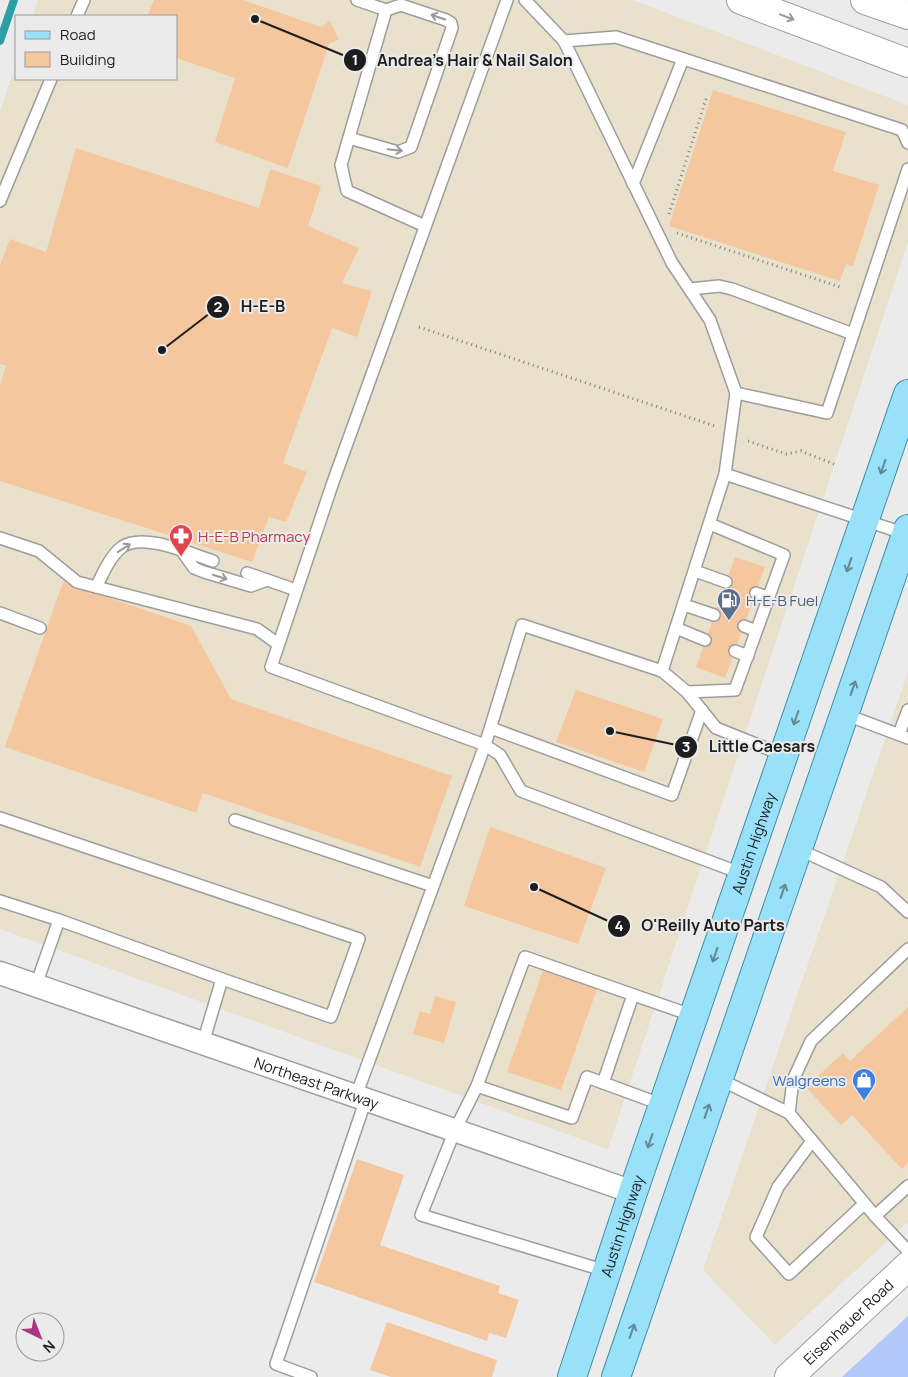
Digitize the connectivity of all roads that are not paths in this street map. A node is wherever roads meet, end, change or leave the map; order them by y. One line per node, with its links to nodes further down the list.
1 (84, 0): 8 (lane)
2 (357, 0): 7 (lane)
3 (507, 0): 19 (lane)
4 (525, 0): 10 (lane)
5 (741, 0): 12 (main road, one-way to 12)
6 (865, 0): 9 (main road)
7 (386, 10): 14 (lane); 14 (lane, one-way to 7)
8 (77, 15)
9 (908, 15)
10 (564, 41): 11 (lane); 17 (lane)
11 (683, 59): 15 (lane); 17 (lane)
12 (908, 63)
13 (51, 80): 18 (lane)
14 (348, 138): 19 (lane)
15 (908, 143)
16 (908, 169): 21 (lane)
17 (633, 184): 20 (lane)
18 (0, 201)
19 (425, 226): 36 (lane)
20 (690, 289): 21 (lane); 22 (lane)
21 (853, 334): 22 (lane)
22 (736, 392): 24 (lane)
23 (908, 394): 25 (main road, Austin Highway, one-way to 25)
24 (725, 474): 25 (lane); 26 (lane)
25 (865, 518): 27 (lane); 58 (main road, Austin Highway, one-way to 58)
26 (710, 524): 31 (lane); 38 (lane)
27 (907, 532): 54 (main road, one-way to 27)
28 (0, 538): 35 (lane)
29 (182, 551): 30 (lane); 33 (lane, one-way to 33); 35 (lane, one-way to 29)
30 (213, 561)
31 (695, 571): 34 (lane); 39 (lane)
32 (247, 572): 33 (lane)
33 (267, 580): 36 (lane)
34 (726, 582)
35 (96, 587): 47 (lane)
36 (296, 590): 47 (lane)
37 (756, 593): 38 (lane)
38 (769, 598): 45 (lane)
39 (684, 605): 41 (lane); 44 (lane)
40 (0, 613): 43 (lane)
41 (714, 616)
42 (744, 626): 45 (lane)
43 (40, 628)
44 (676, 628): 46 (lane); 50 (lane)
45 (756, 631): 49 (lane)
46 (705, 640)
47 (278, 644): 57 (lane)
48 (735, 651): 49 (lane)
49 (748, 656): 51 (lane)
50 (662, 672): 51 (lane); 55 (lane)
51 (687, 692): 52 (lane)
52 (702, 710): 55 (lane); 58 (lane)
53 (908, 710): 56 (lane)
54 (844, 714): 56 (lane); 61 (main road)
55 (491, 728): 57 (lane)
56 (904, 736)
57 (485, 745): 62 (lane); 63 (lane)
58 (783, 755): 62 (main road, Austin Highway)
59 (0, 818): 69 (lane)
60 (235, 820): 63 (lane)
61 (798, 849): 65 (lane); 74 (main road, one-way to 61)
62 (743, 874): 72 (main road, Austin Highway, one-way to 72)
63 (433, 886): 77 (lane)
64 (0, 901): 66 (lane)
65 (908, 912)
66 (59, 920): 69 (lane); 70 (lane)
67 (908, 949): 79 (lane)
68 (0, 973): 70 (street, Northeast Parkway)
69 (222, 979): 73 (lane)
70 (36, 985): 73 (street, Northeast Parkway)
71 (633, 995): 72 (lane); 75 (lane); 76 (lane)
72 (694, 1016): 78 (main road, Austin Highway)
73 (203, 1043): 77 (street, Northeast Parkway)
74 (718, 1079): 79 (lane); 91 (main road, one-way to 74)
75 (603, 1083): 76 (lane); 78 (lane)
76 (477, 1086): 80 (lane)
77 (361, 1098): 80 (street, Northeast Parkway); 89 (lane)
78 (663, 1105): 83 (main road, Austin Highway, one-way to 83)
79 (789, 1113): 81 (lane)
80 (455, 1130): 83 (street, Northeast Parkway); 88 (lane)
81 (812, 1141): 84 (lane); 84 (lane)
82 (908, 1186): 85 (lane)
83 (633, 1192): 88 (main road, Austin Highway)
84 (864, 1204): 85 (lane)
85 (875, 1216): 86 (lane)
86 (908, 1250)
87 (908, 1266): 92 (main road, Eisenhauer Road)
88 (606, 1271): 90 (main road, Austin Highway)
89 (311, 1377)
90 (572, 1377)
91 (616, 1377)
92 (789, 1377)

